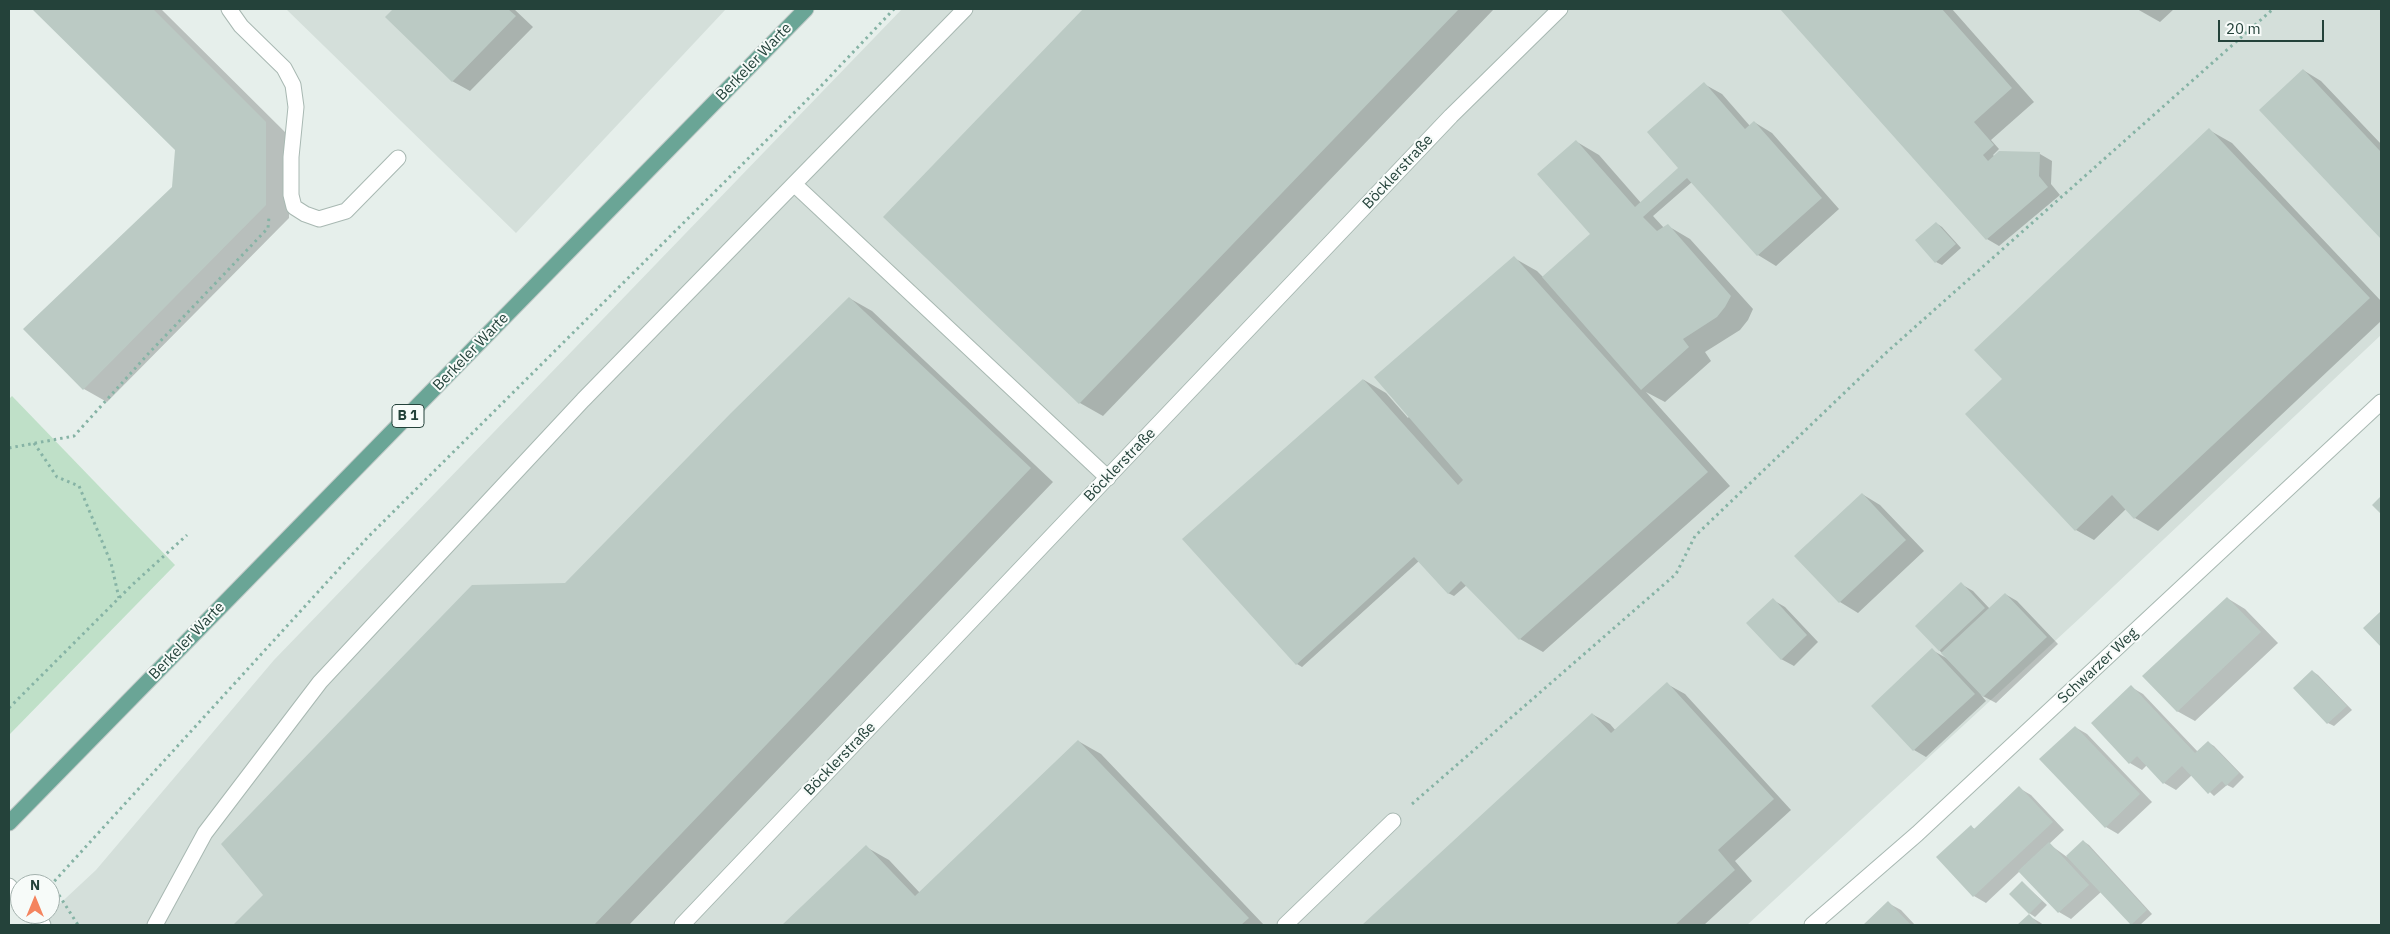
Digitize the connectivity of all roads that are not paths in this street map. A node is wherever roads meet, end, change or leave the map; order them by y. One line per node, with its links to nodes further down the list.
1 (229, 9): 5 (street)
2 (806, 9): 10 (main road, Berkeler Warte / B 1)
3 (965, 9): 6 (street)
4 (1560, 9): 8 (street, Böcklerstraße)
5 (398, 158)
6 (794, 184): 8 (street); 11 (street)
7 (2381, 402): 14 (street, Schwarzer Weg)
8 (1108, 478): 12 (street, Böcklerstraße)
9 (1393, 821): 13 (street)
10 (9, 823)
11 (155, 925)
12 (682, 925)
13 (1285, 925)
14 (1812, 925)

